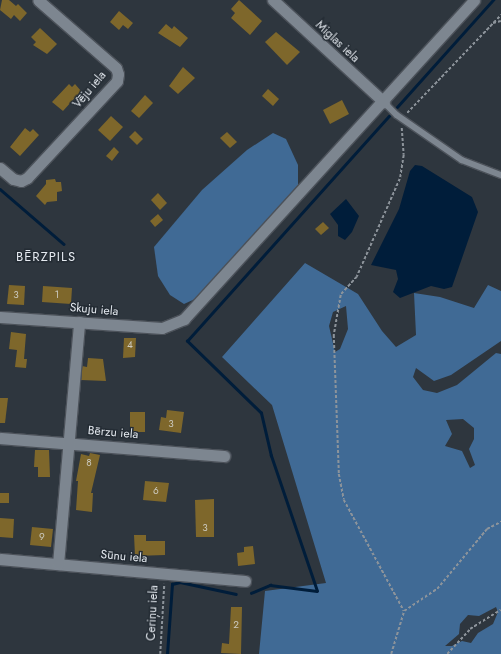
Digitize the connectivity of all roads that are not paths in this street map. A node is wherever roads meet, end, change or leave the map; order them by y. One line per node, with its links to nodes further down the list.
1 (38, 0): 5 (street, Vēju iela)
2 (273, 0): 4 (street, Miglas iela)
3 (474, 0): 4 (street)
4 (384, 102): 6 (lane); 8 (street, Skuju iela)
5 (0, 168)
6 (501, 175)
7 (0, 316): 8 (street, Skuju iela)
8 (79, 322): 10 (street)
9 (0, 438): 10 (street, Bērzu iela)
10 (68, 442): 11 (street, Bērzu iela); 13 (street)
11 (224, 456)
12 (0, 559): 13 (street, Sūnu iela)
13 (58, 564): 14 (street, Sūnu iela)
14 (245, 581)

